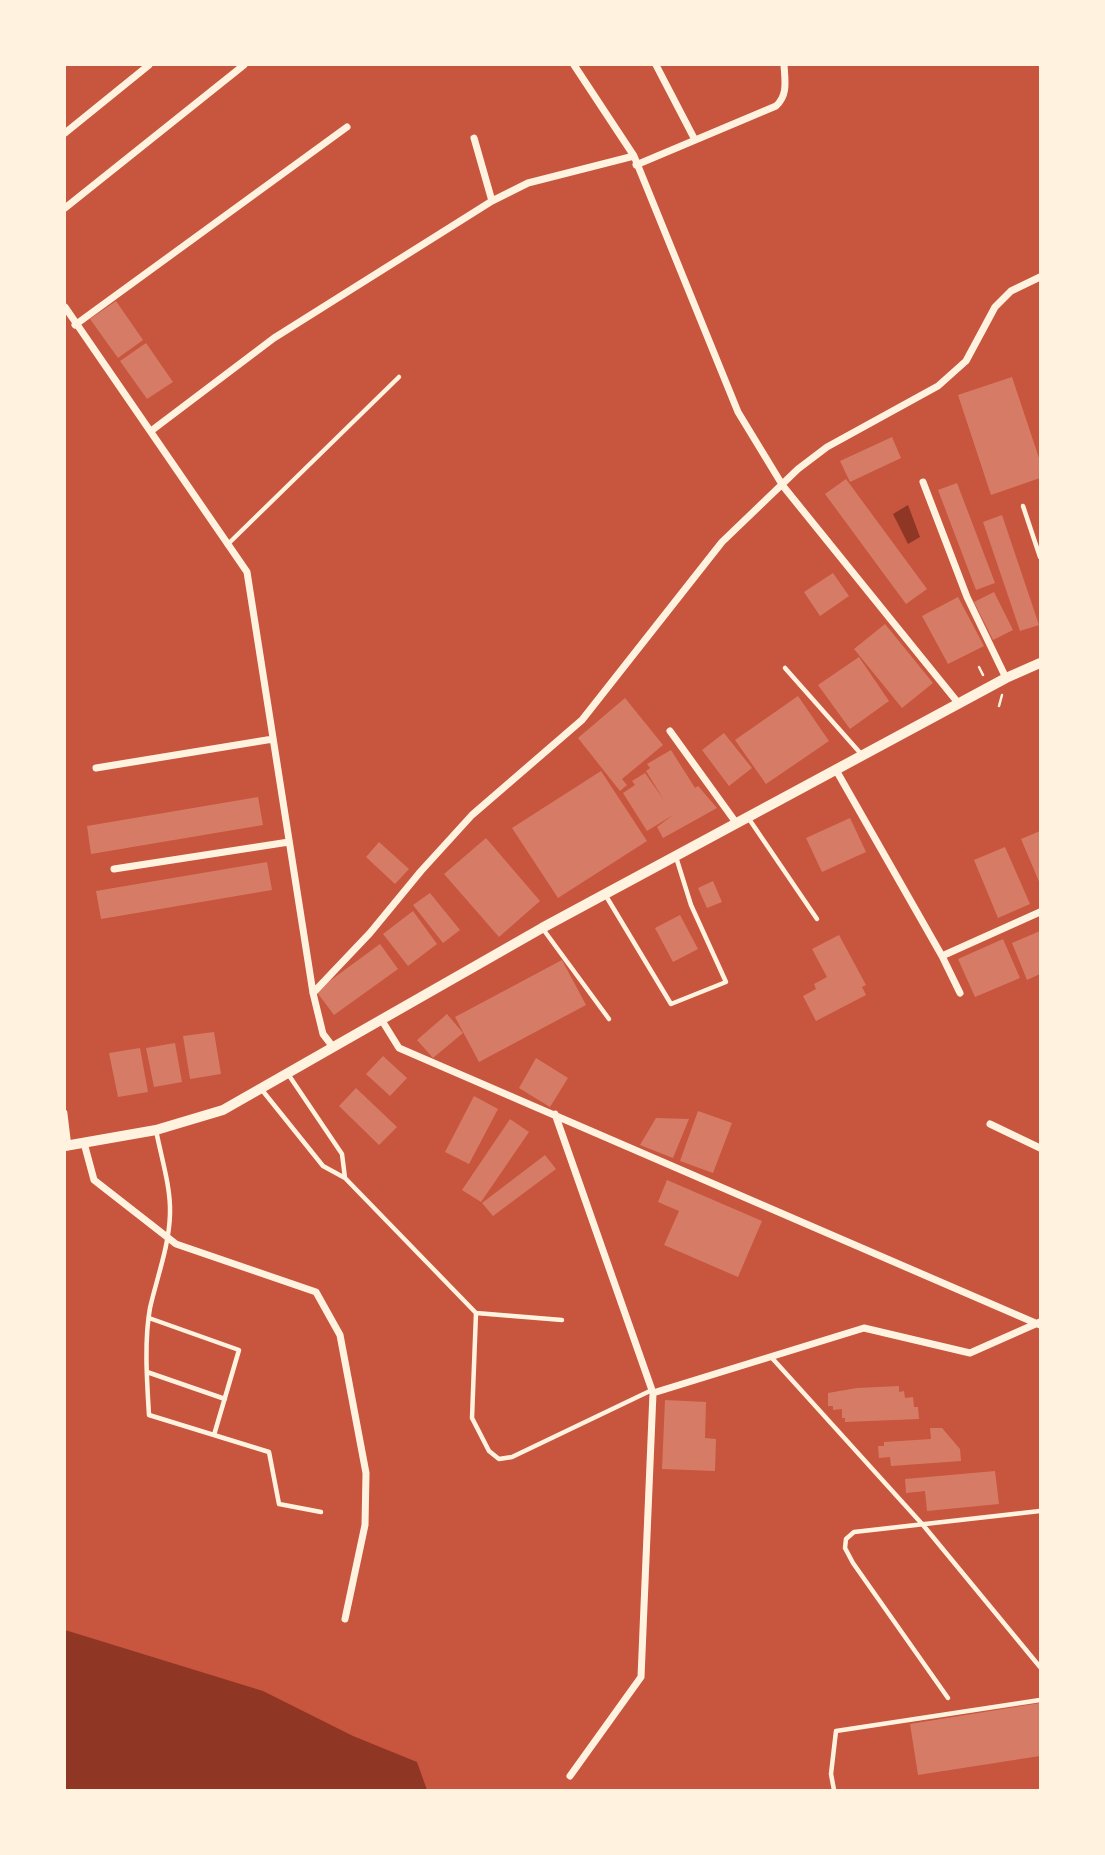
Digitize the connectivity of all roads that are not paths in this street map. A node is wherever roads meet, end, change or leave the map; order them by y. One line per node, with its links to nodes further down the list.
1 (149, 65): 7 (street)
2 (244, 65): 13 (street)
3 (574, 65): 10 (street)
4 (656, 65): 9 (street)
5 (783, 65): 9 (street)
6 (347, 127): 17 (street)
7 (65, 132)
8 (474, 138): 12 (street)
9 (695, 140): 11 (street)
10 (634, 156): 11 (street); 12 (street)
11 (636, 165): 21 (street)
12 (492, 201): 19 (street)
13 (65, 208)
14 (1040, 269): 15 (street)
15 (1038, 278): 21 (street)
16 (65, 307): 17 (street)
17 (75, 325): 19 (street)
18 (399, 377): 23 (lane)
19 (151, 431): 23 (street)
20 (923, 482): 27 (street)
21 (783, 486): 28 (street); 44 (street)
22 (1023, 506): 24 (lane)
23 (228, 545): 30 (street)
24 (1040, 557)
25 (1040, 663): 27 (street)
26 (785, 668): 31 (lane)
27 (1006, 678): 28 (street)
28 (959, 704): 31 (street)
29 (670, 731): 35 (street)
30 (273, 739): 32 (street); 36 (street)
31 (863, 756): 33 (street)
32 (96, 768)
33 (836, 770): 34 (street); 43 (street)
34 (748, 818): 35 (street); 41 (lane)
35 (737, 824): 37 (street)
36 (289, 842): 38 (street); 44 (street)
37 (675, 856): 39 (street); 39 (lane)
38 (114, 869)
39 (605, 895): 42 (street)
40 (1040, 912): 43 (street)
41 (817, 919)
42 (542, 928): 46 (street); 47 (lane)
43 (943, 956): 45 (street)
44 (313, 993): 48 (street)
45 (960, 993)
46 (381, 1019): 48 (street); 52 (street)
47 (609, 1019)
48 (333, 1047): 49 (street)
49 (287, 1073): 50 (street); 58 (lane)
50 (261, 1088): 54 (street); 58 (lane)
51 (65, 1112): 56 (lane)
52 (555, 1114): 63 (street); 66 (street)
53 (990, 1124): 57 (street)
54 (156, 1130): 55 (street); 59 (lane)
55 (84, 1143): 56 (street); 59 (street)
56 (67, 1146)
57 (1040, 1148)
58 (345, 1178): 60 (lane)
59 (169, 1238): 61 (lane); 72 (street)
60 (476, 1313): 62 (lane); 66 (lane)
61 (149, 1318): 65 (lane); 67 (lane)
62 (562, 1320)
63 (1040, 1323): 64 (street)
64 (772, 1358): 66 (street); 71 (lane)
65 (147, 1372): 67 (lane); 68 (lane)
66 (652, 1392): 76 (street)
67 (225, 1399): 68 (lane)
68 (214, 1435): 70 (lane)
69 (1040, 1511): 71 (lane)
70 (321, 1512)
71 (923, 1524): 73 (lane); 74 (lane)
72 (345, 1619)
73 (1040, 1667)
74 (948, 1698)
75 (1040, 1700): 77 (lane)
76 (570, 1776)
77 (834, 1790)

